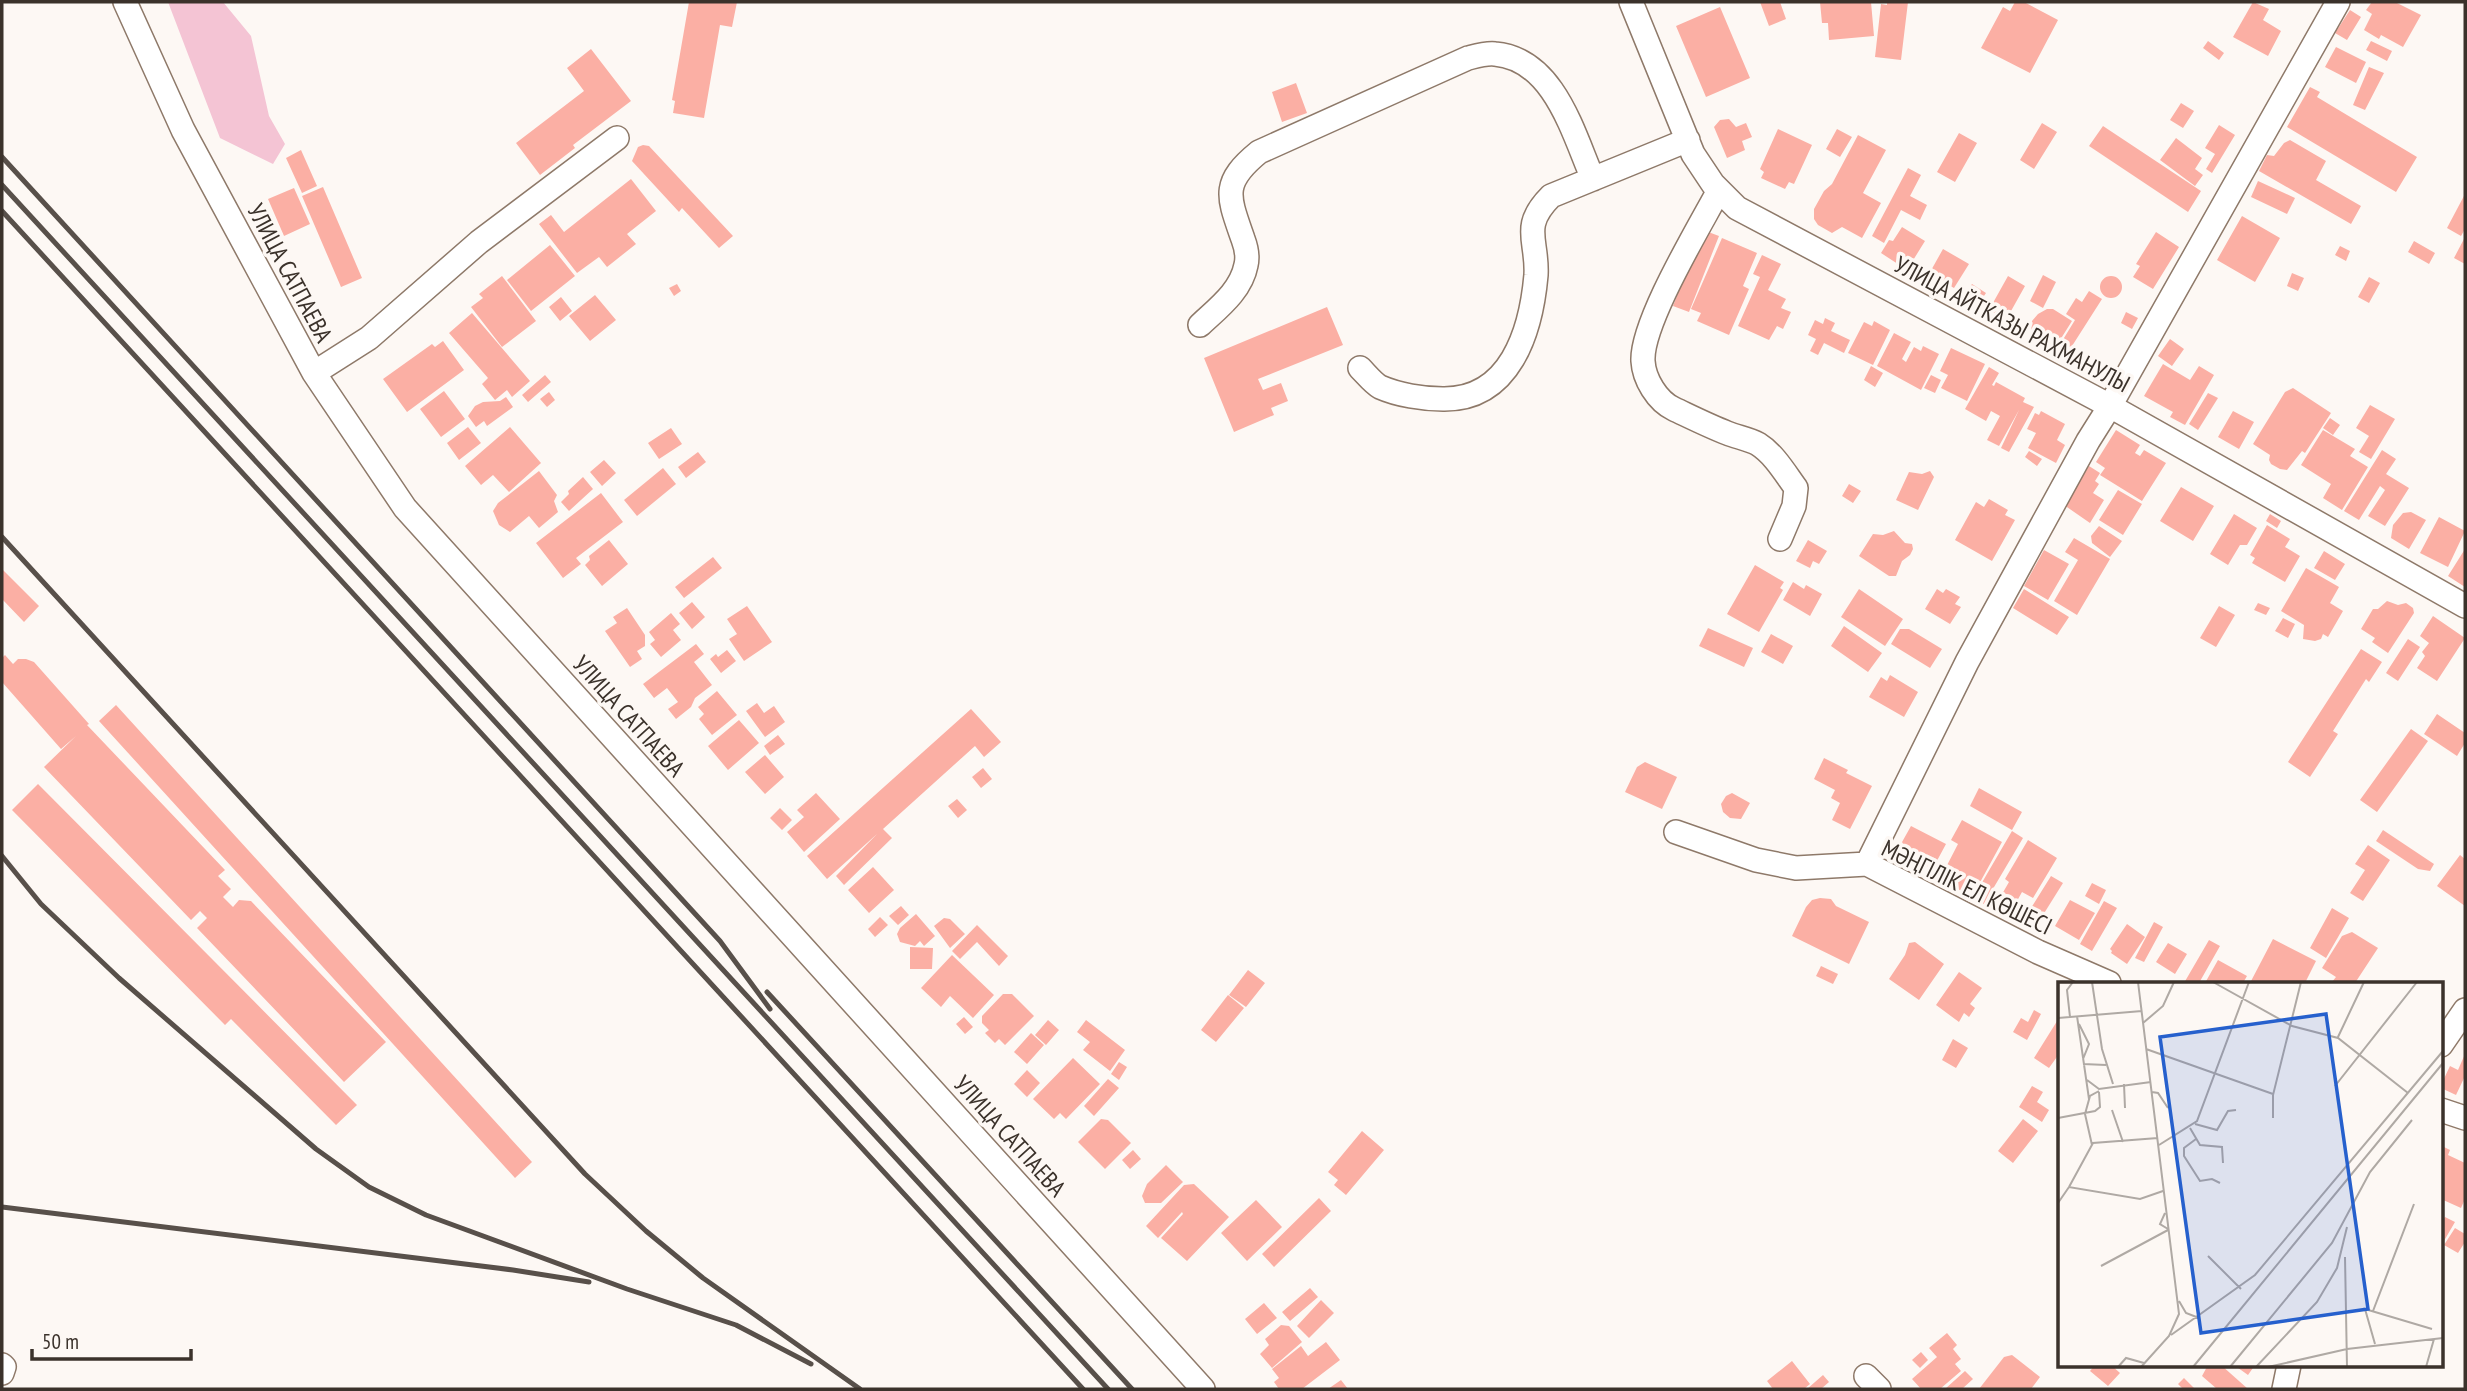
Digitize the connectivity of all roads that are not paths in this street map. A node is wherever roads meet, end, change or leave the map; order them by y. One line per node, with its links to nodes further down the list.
1 (125, 2): 10 (street, УЛИЦА САТПАЕВА)
2 (1631, 2): 5 (street, УЛИЦА АЙТКАЗЫ РАХМАНУЛЫ)
3 (2338, 2): 11 (street)
4 (617, 138): 10 (street)
5 (1688, 141): 6 (street); 7 (street, УЛИЦА АЙТКАЗЫ РАХМАНУЛЫ)
6 (1593, 178): 8 (street); 9 (street)
7 (1719, 190): 11 (street, УЛИЦА АЙТКАЗЫ РАХМАНУЛЫ); 12 (street)
8 (1200, 325)
9 (1360, 368)
10 (314, 373): 24 (street, УЛИЦА САТПАЕВА)
11 (2110, 406): 13 (street, УЛИЦА АЙТКАЗЫ РАХМАНУЛЫ); 15 (street)
12 (1780, 539)
13 (2465, 606)
14 (1676, 832): 15 (street, МӘҢГІЛІК ЕЛ КӨШЕСІ)
15 (1867, 864): 16 (street, МӘҢГІЛІК ЕЛ КӨШЕСІ)
16 (2107, 982)
17 (2465, 1010): 18 (street)
18 (2442, 1044)
19 (2442, 1110): 20 (street)
20 (2465, 1118)
21 (2, 1365): 23 (street)
22 (2289, 1366): 25 (street)
23 (2, 1373)
24 (1203, 1389)
25 (2284, 1389)

